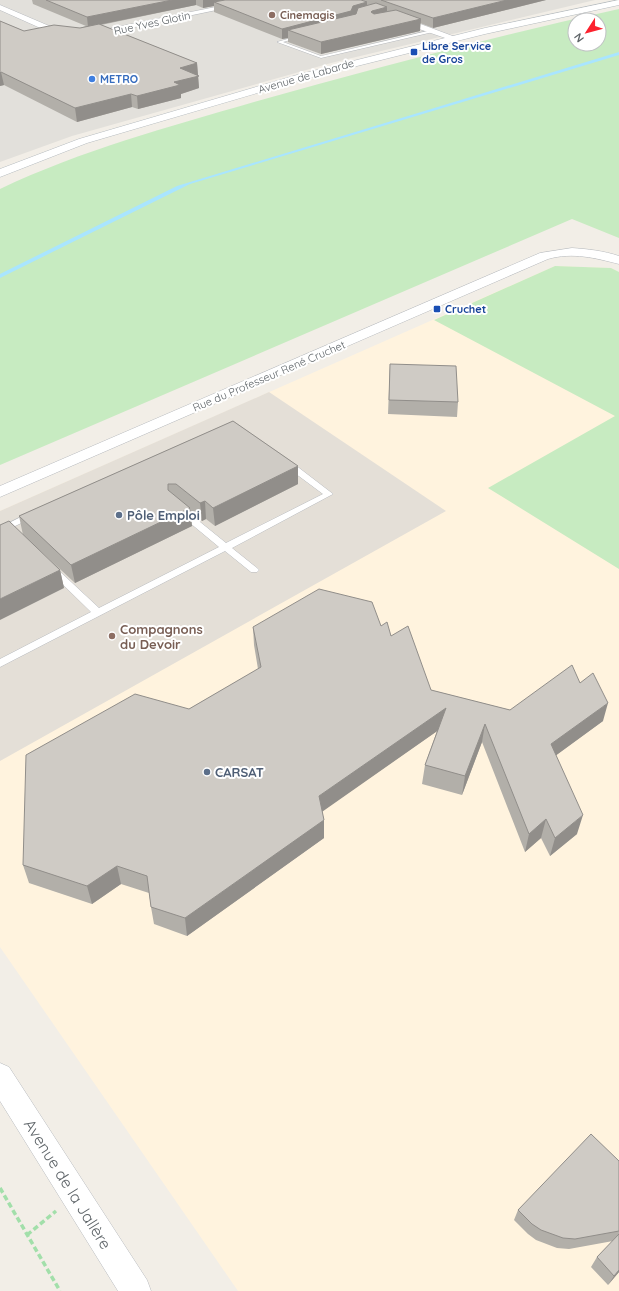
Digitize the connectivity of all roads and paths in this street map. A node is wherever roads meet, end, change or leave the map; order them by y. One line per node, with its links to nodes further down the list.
1 (260, 0): 3 (street, Rue Yves Glotin)
2 (619, 2): 7 (main road, Avenue de Labarde)
3 (0, 7)
4 (392, 18): 5 (street)
5 (432, 31): 6 (lane); 7 (street)
6 (304, 35)
7 (454, 38): 8 (main road, Avenue de Labarde)
8 (0, 173)
9 (619, 260): 11 (street, Rue du Professeur René Cruchet)
10 (280, 458): 15 (lane)
11 (0, 492)
12 (174, 505): 15 (lane)
13 (36, 512): 14 (lane)
14 (19, 537)
15 (226, 547): 17 (lane); 18 (lane)
16 (47, 564): 18 (lane)
17 (254, 570)
18 (98, 613): 19 (lane)
19 (0, 663)
20 (0, 1076): 22 (street, Avenue de la Jallère)
21 (0, 1188): 23 (path)
22 (75, 1196): 23 (path); 25 (street, Avenue de la Jallère)
23 (27, 1235): 24 (path)
24 (60, 1291)
25 (136, 1291)

